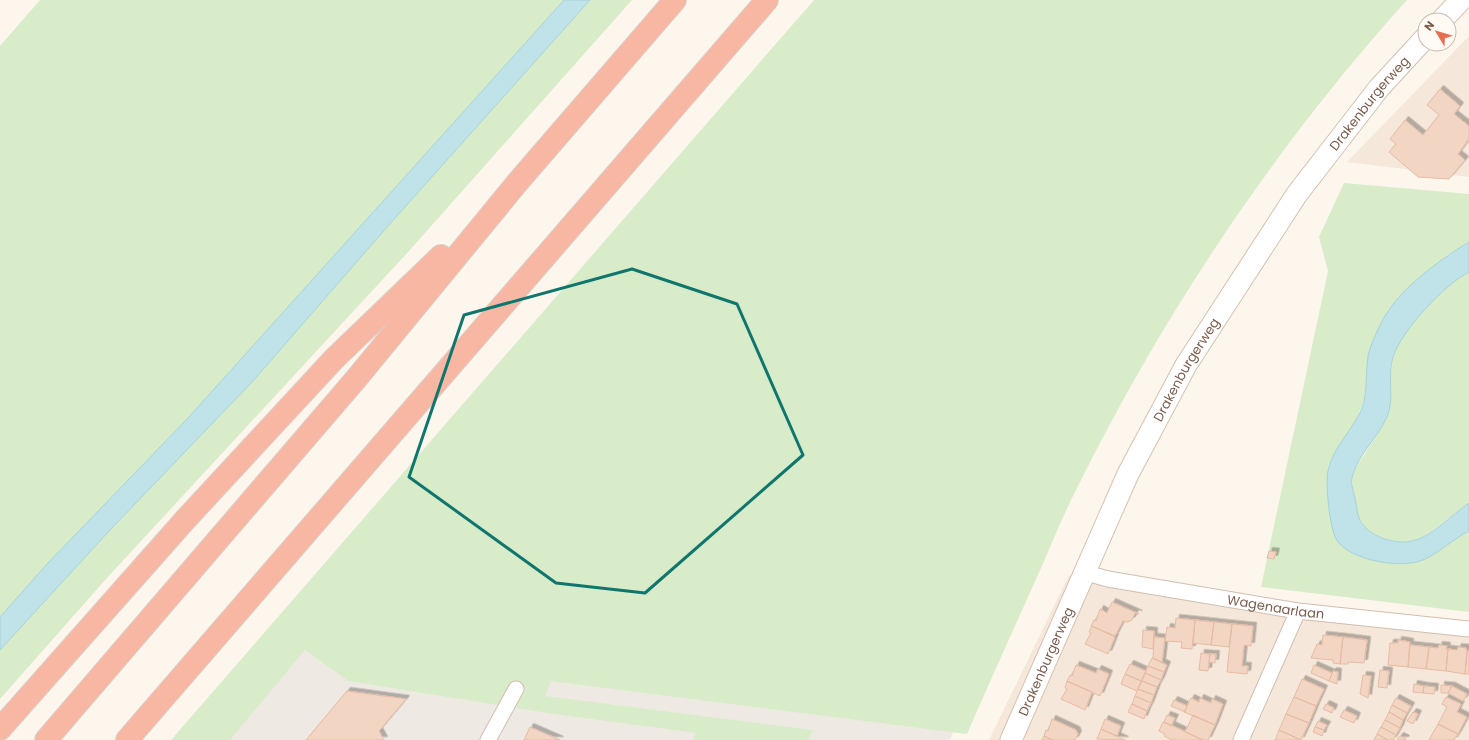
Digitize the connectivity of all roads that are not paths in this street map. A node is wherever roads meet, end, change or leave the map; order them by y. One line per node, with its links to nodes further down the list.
1 (675, 0): 6 (highway)
2 (767, 0): 13 (highway)
3 (1461, 0): 4 (main road)
4 (1450, 12)
5 (1417, 47): 7 (main road, Drakenburgerweg)
6 (517, 183): 11 (highway); 12 (highway)
7 (1084, 572): 8 (street, Wagenaarlaan); 15 (main road, Drakenburgerweg)
8 (1298, 612): 9 (street, Wagenaarlaan); 16 (street)
9 (1469, 629)
10 (516, 688): 14 (street)
11 (0, 729)
12 (46, 740)
13 (127, 740)
14 (488, 740)
15 (1011, 740)
16 (1241, 740)

